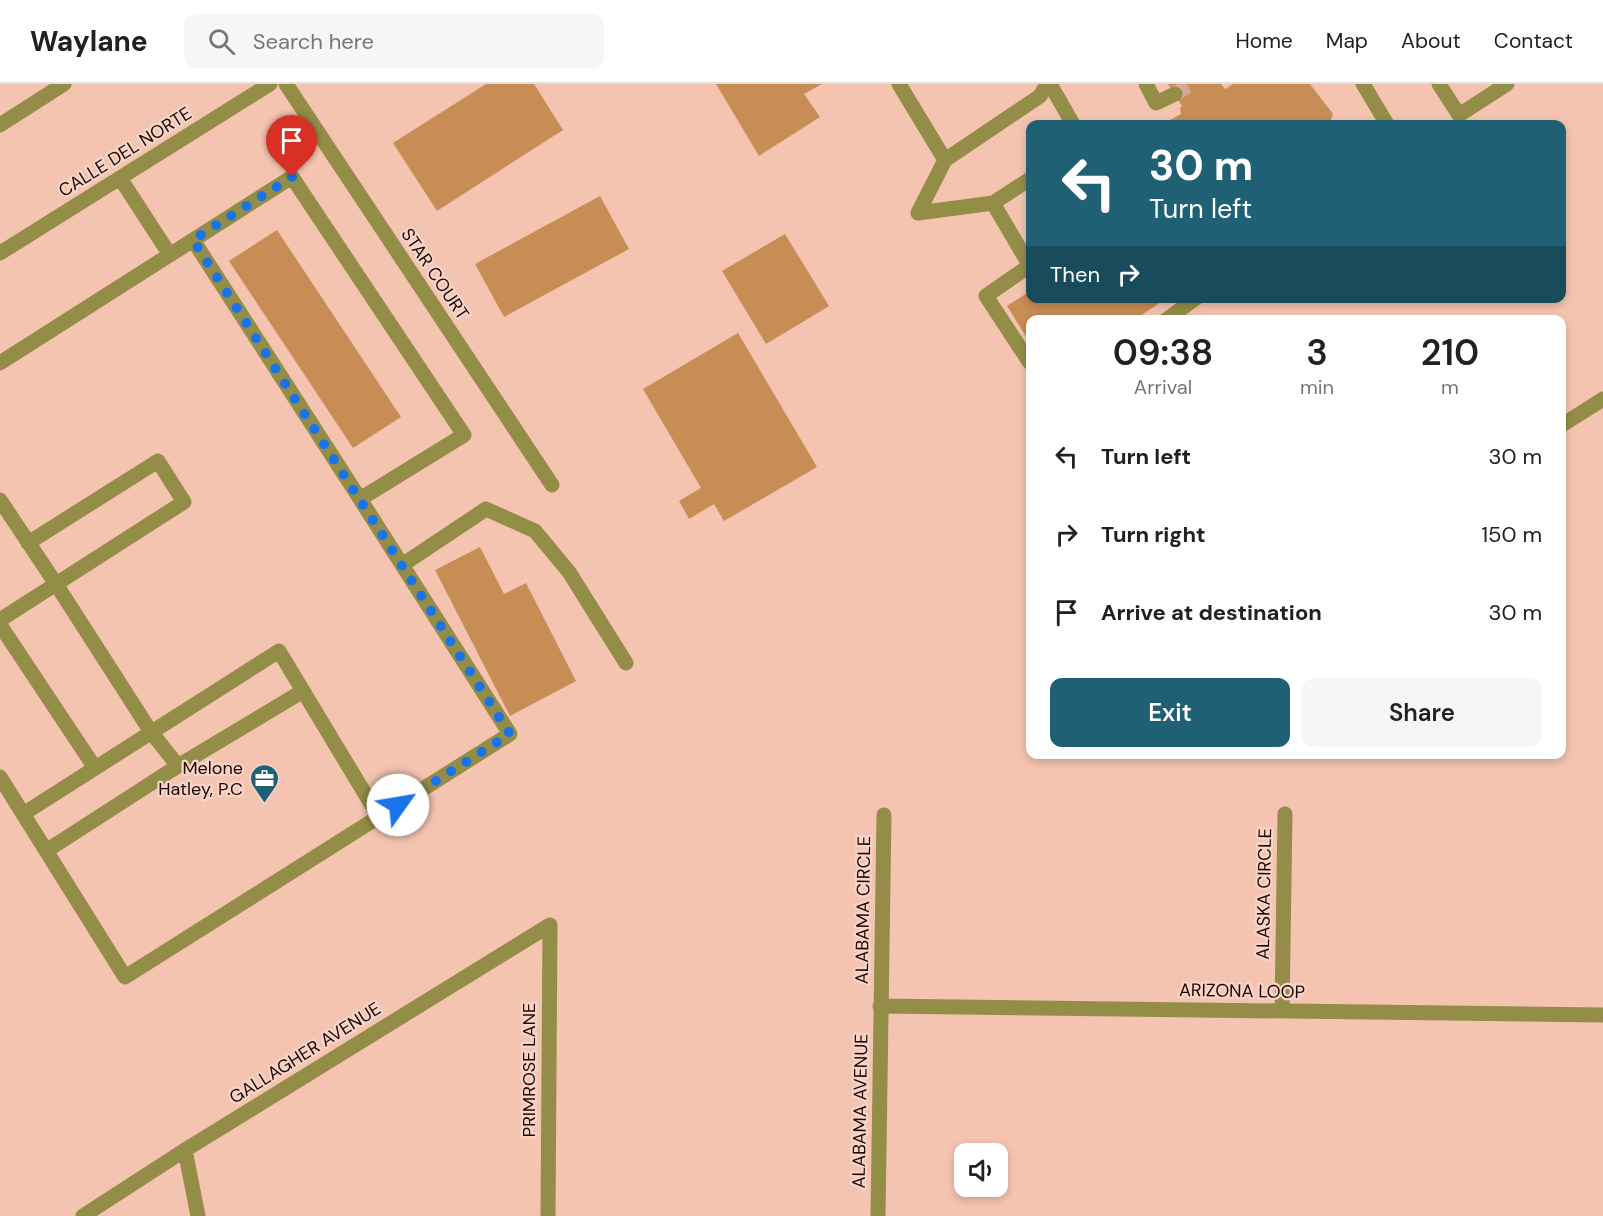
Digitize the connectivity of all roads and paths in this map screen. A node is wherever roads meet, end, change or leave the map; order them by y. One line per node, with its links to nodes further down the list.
1 (64, 84): 13 (street)
2 (286, 84): 29 (street, STAR COURT)
3 (899, 84): 14 (street)
4 (1048, 84): 11 (street); 14 (street)
5 (1146, 84): 10 (street)
6 (1362, 84): 12 (street)
7 (1439, 84): 8 (street)
8 (1507, 84)
9 (261, 86): 15 (street, CALLE DEL NORTE)
10 (1174, 94)
11 (1070, 120)
12 (1384, 120)
13 (0, 125)
14 (945, 160): 17 (street)
15 (120, 178): 19 (street, CALLE DEL NORTE); 20 (street)
16 (1026, 182): 17 (street)
17 (993, 203): 21 (street)
18 (193, 240): 20 (street); 30 (street); 30 (street)
19 (0, 253)
20 (170, 255): 26 (street)
21 (1026, 259)
22 (1026, 269): 25 (street)
23 (1189, 303): 24 (street)
24 (1173, 315)
25 (1026, 357)
26 (0, 363)
27 (1603, 399): 28 (street)
28 (1566, 422)
29 (552, 485)
30 (360, 499): 33 (street)
31 (0, 500): 32 (street)
32 (28, 543): 34 (street); 34 (street)
33 (402, 565): 37 (street); 46 (street)
34 (56, 584): 35 (street); 39 (street)
35 (0, 620)
36 (0, 625): 41 (street)
37 (626, 663)
38 (303, 691): 39 (street); 40 (street); 46 (street)
39 (151, 732): 40 (street); 41 (street)
40 (178, 766): 47 (street)
41 (95, 768): 43 (street)
42 (0, 777): 43 (street)
43 (22, 814): 47 (street)
44 (1285, 814): 50 (street, ALASKA CIRCLE)
45 (884, 815): 49 (street, ALABAMA CIRCLE)
46 (379, 816): 47 (street)
47 (46, 851)
48 (550, 925): 52 (street, GALLAGHER AVENUE); 55 (street, PRIMROSE LANE)
49 (880, 1006): 50 (street, ARIZONA LOOP); 56 (street, ALABAMA AVENUE)
50 (1282, 1011): 51 (street, ARIZONA LOOP)
51 (1603, 1015)
52 (185, 1150): 53 (street, GALLAGHER AVENUE); 54 (street)
53 (83, 1216)
54 (198, 1216)
55 (548, 1216)
56 (878, 1216)

